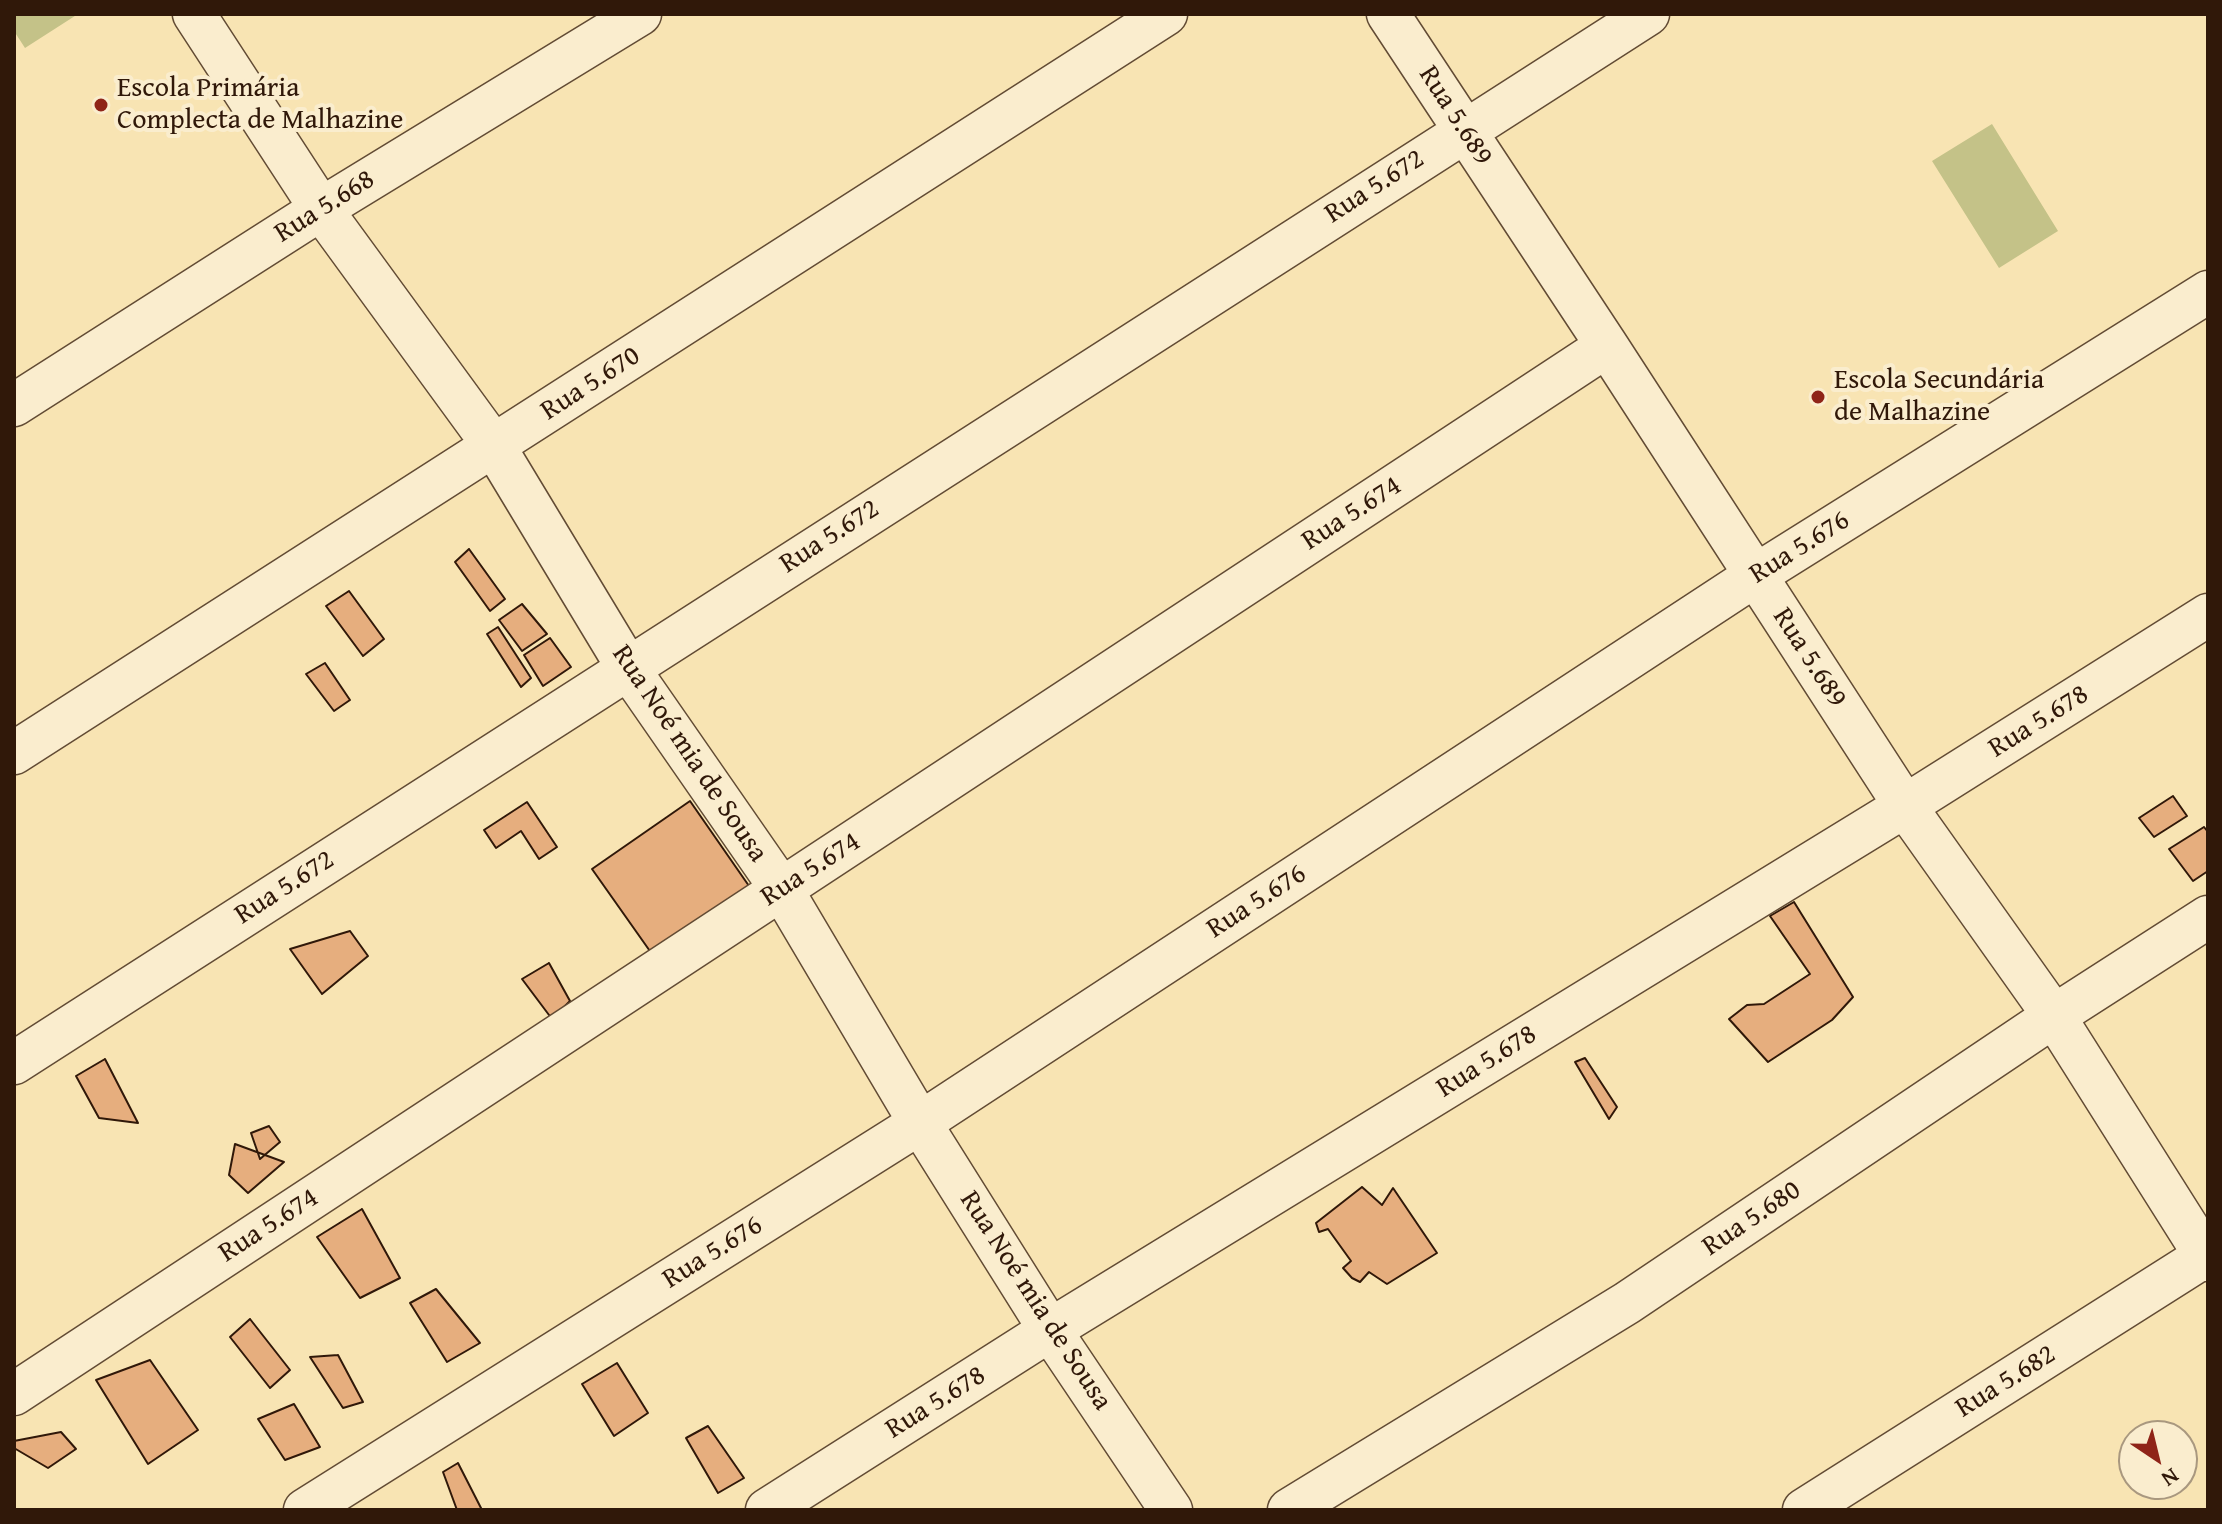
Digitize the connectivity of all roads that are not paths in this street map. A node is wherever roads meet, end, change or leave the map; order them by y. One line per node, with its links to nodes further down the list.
1 (194, 14): 7 (street, Rua Noé mia de Sousa)
2 (640, 14): 7 (street, Rua 5.668)
3 (1166, 14): 11 (street, Rua 5.670)
4 (1388, 14): 6 (street, Rua 5.689)
5 (1648, 14): 6 (street, Rua 5.672)
6 (1464, 130): 9 (street, Rua 5.689); 14 (street, Rua 5.672)
7 (321, 209): 10 (street, Rua 5.668); 11 (street, Rua Noé mia de Sousa)
8 (2208, 292): 12 (street, Rua 5.676)
9 (1607, 346): 12 (street, Rua 5.689); 17 (street, Rua 5.674)
10 (14, 405)
11 (494, 446): 14 (street, Rua Noé mia de Sousa); 15 (street, Rua 5.670)
12 (1756, 575): 16 (street, Rua 5.689); 21 (street, Rua 5.676)
13 (2208, 615): 16 (street, Rua 5.678)
14 (628, 668): 17 (street, Rua Noé mia de Sousa); 20 (street, Rua 5.672)
15 (14, 753)
16 (1905, 806): 19 (street, Rua 5.689); 23 (street, Rua 5.678)
17 (782, 890): 21 (street, Rua Noé mia de Sousa); 24 (street, Rua 5.674)
18 (2208, 917): 19 (street, Rua 5.680)
19 (2054, 1016): 22 (street, Rua 5.689); 28 (street, Rua 5.680)
20 (14, 1063)
21 (920, 1123): 23 (street, Rua Noé mia de Sousa); 25 (street, Rua 5.676)
22 (2207, 1257): 29 (street, Rua 5.682)
23 (1050, 1330): 26 (street, Rua 5.678); 27 (street, Rua Noé mia de Sousa)
24 (14, 1394)
25 (305, 1510)
26 (767, 1510)
27 (1171, 1510)
28 (1289, 1510)
29 (1804, 1510)

